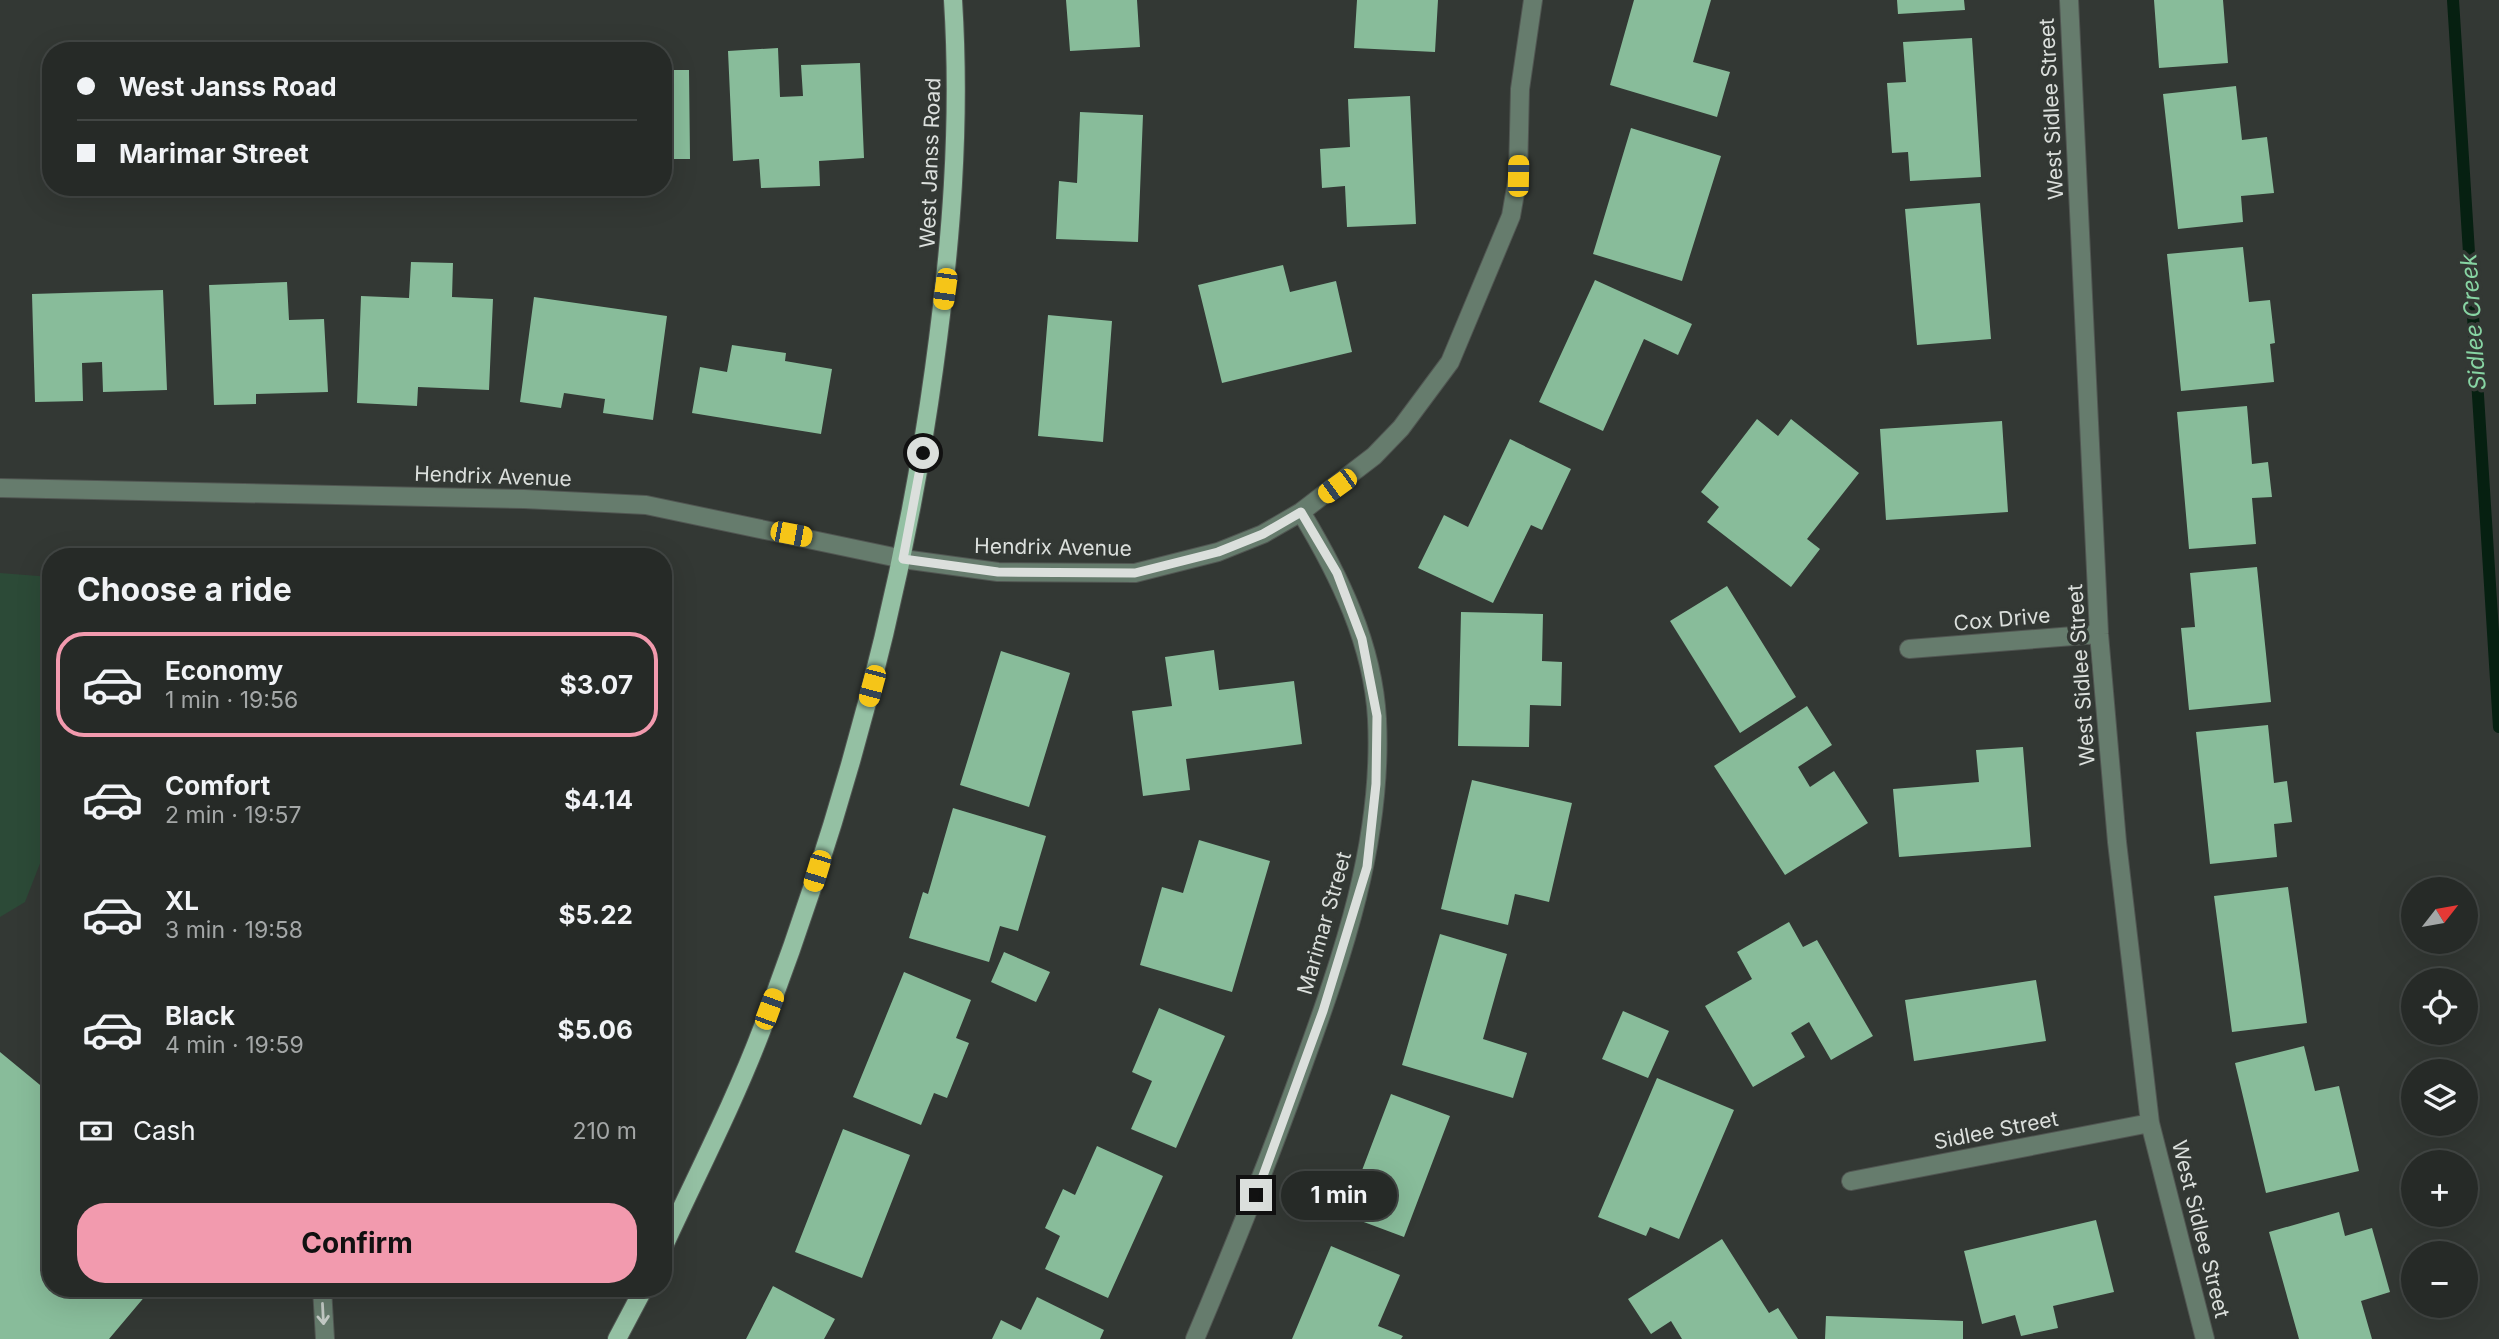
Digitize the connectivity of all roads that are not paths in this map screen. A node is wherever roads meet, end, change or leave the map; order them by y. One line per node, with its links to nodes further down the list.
1 (953, 0): 6 (main road, West Janss Road)
2 (1533, 0): 5 (street, Hendrix Avenue)
3 (2069, 0): 7 (street, West Sidlee Street)
4 (0, 488): 6 (street, Hendrix Avenue)
5 (1301, 512): 6 (street, Hendrix Avenue); 16 (street, Marimar Street)
6 (903, 559): 11 (main road, West Janss Road)
7 (2099, 634): 8 (street, Cox Drive); 9 (street, West Sidlee Street)
8 (1909, 649)
9 (2150, 1123): 10 (street, Sidlee Street); 17 (street, West Sidlee Street)
10 (1851, 1181)
11 (672, 1228)
12 (322, 1297): 14 (street, one-way to 14)
13 (638, 1297): 15 (main road)
14 (325, 1339)
15 (617, 1339)
16 (1195, 1339)
17 (2205, 1339)

